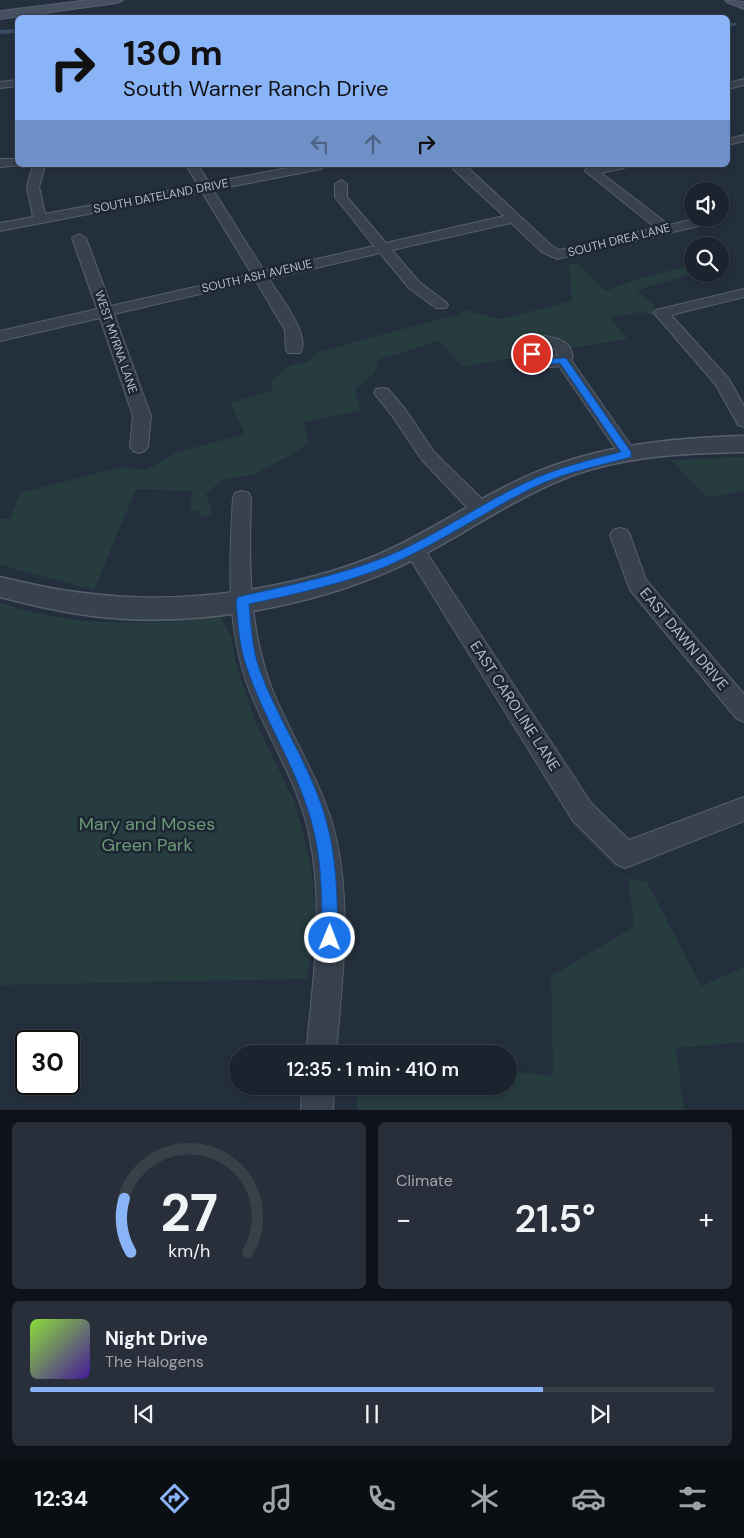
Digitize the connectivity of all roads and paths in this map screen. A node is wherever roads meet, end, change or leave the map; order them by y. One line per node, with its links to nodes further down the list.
1 (117, 0): 4 (main road)
2 (731, 0): 3 (main road)
3 (744, 6)
4 (0, 15)
5 (744, 82): 8 (street)
6 (15, 83): 7 (street)
7 (0, 85)
8 (730, 86)
9 (744, 138): 10 (street)
10 (730, 142)
11 (0, 163): 12 (street)
12 (15, 163)
13 (38, 167): 21 (street)
14 (193, 167): 19 (street)
15 (310, 167): 19 (street, SOUTH DATELAND DRIVE)
16 (458, 167): 20 (street)
17 (610, 167): 24 (street)
18 (341, 184): 26 (street)
19 (205, 187): 21 (street, SOUTH DATELAND DRIVE); 27 (street)
20 (514, 218): 24 (street, SOUTH DREA LANE); 26 (street, SOUTH ASH AVENUE)
21 (40, 220): 23 (street, SOUTH DATELAND DRIVE)
22 (684, 225): 24 (street, SOUTH DREA LANE)
23 (0, 227)
24 (666, 229)
25 (79, 238): 30 (street, WEST MYRNA LANE)
26 (382, 247): 27 (street, SOUTH ASH AVENUE); 29 (street)
27 (261, 275): 30 (street, SOUTH ASH AVENUE); 32 (street)
28 (742, 295): 35 (street)
29 (441, 305)
30 (106, 311): 31 (street, SOUTH ASH AVENUE); 37 (street, WEST MYRNA LANE)
31 (0, 336)
32 (294, 350)
33 (562, 360): 38 (street)
34 (382, 393): 40 (street)
35 (744, 421)
36 (744, 444): 38 (street)
37 (139, 447)
38 (628, 454): 40 (street)
39 (242, 498): 44 (street)
40 (481, 510): 42 (street)
41 (620, 535): 45 (street, EAST DAWN DRIVE)
42 (414, 549): 44 (street); 46 (street, EAST CAROLINE LANE)
43 (0, 587): 44 (street)
44 (242, 601): 47 (street)
45 (744, 711)
46 (744, 809)
47 (322, 1045)
48 (318, 1095): 49 (street)
49 (317, 1110)

